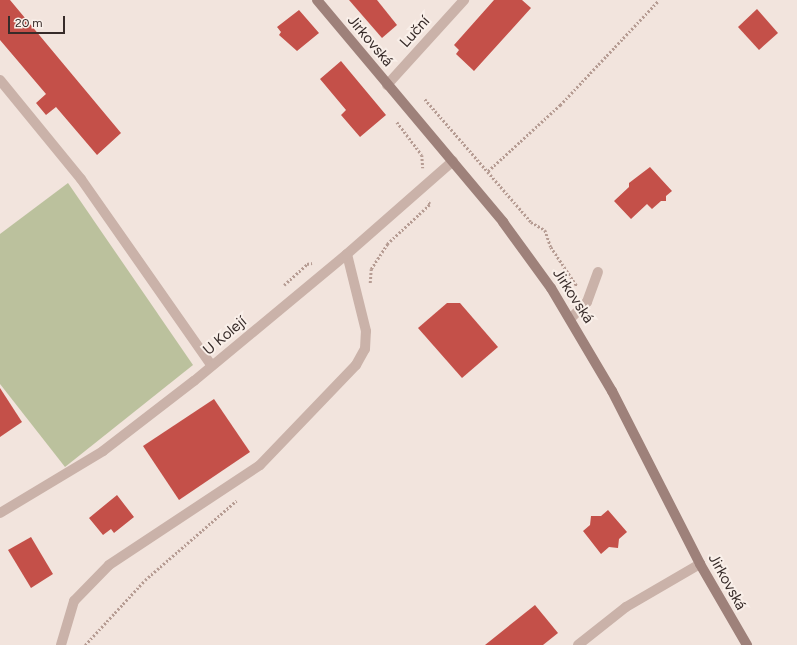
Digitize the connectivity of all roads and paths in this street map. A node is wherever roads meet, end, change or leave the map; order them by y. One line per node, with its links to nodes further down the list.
1 (317, 0): 5 (main road, Jirkovská)
2 (464, 0): 5 (street, Luční)
3 (659, 0): 9 (path)
4 (0, 80): 15 (street)
5 (387, 85): 8 (main road, Jirkovská)
6 (426, 99): 9 (path)
7 (397, 122): 10 (path)
8 (453, 161): 11 (street, U Kolejí); 14 (main road, Jirkovská)
9 (488, 171): 13 (path)
10 (421, 172)
11 (347, 254): 15 (street, U Kolejí); 18 (street)
12 (598, 272): 13 (street)
13 (587, 302): 14 (street)
14 (570, 319): 17 (main road, Jirkovská)
15 (212, 366): 16 (street, U Kolejí)
16 (0, 513)
17 (700, 564): 19 (street); 20 (main road, Jirkovská)
18 (61, 645)
19 (578, 645)
20 (747, 645)

